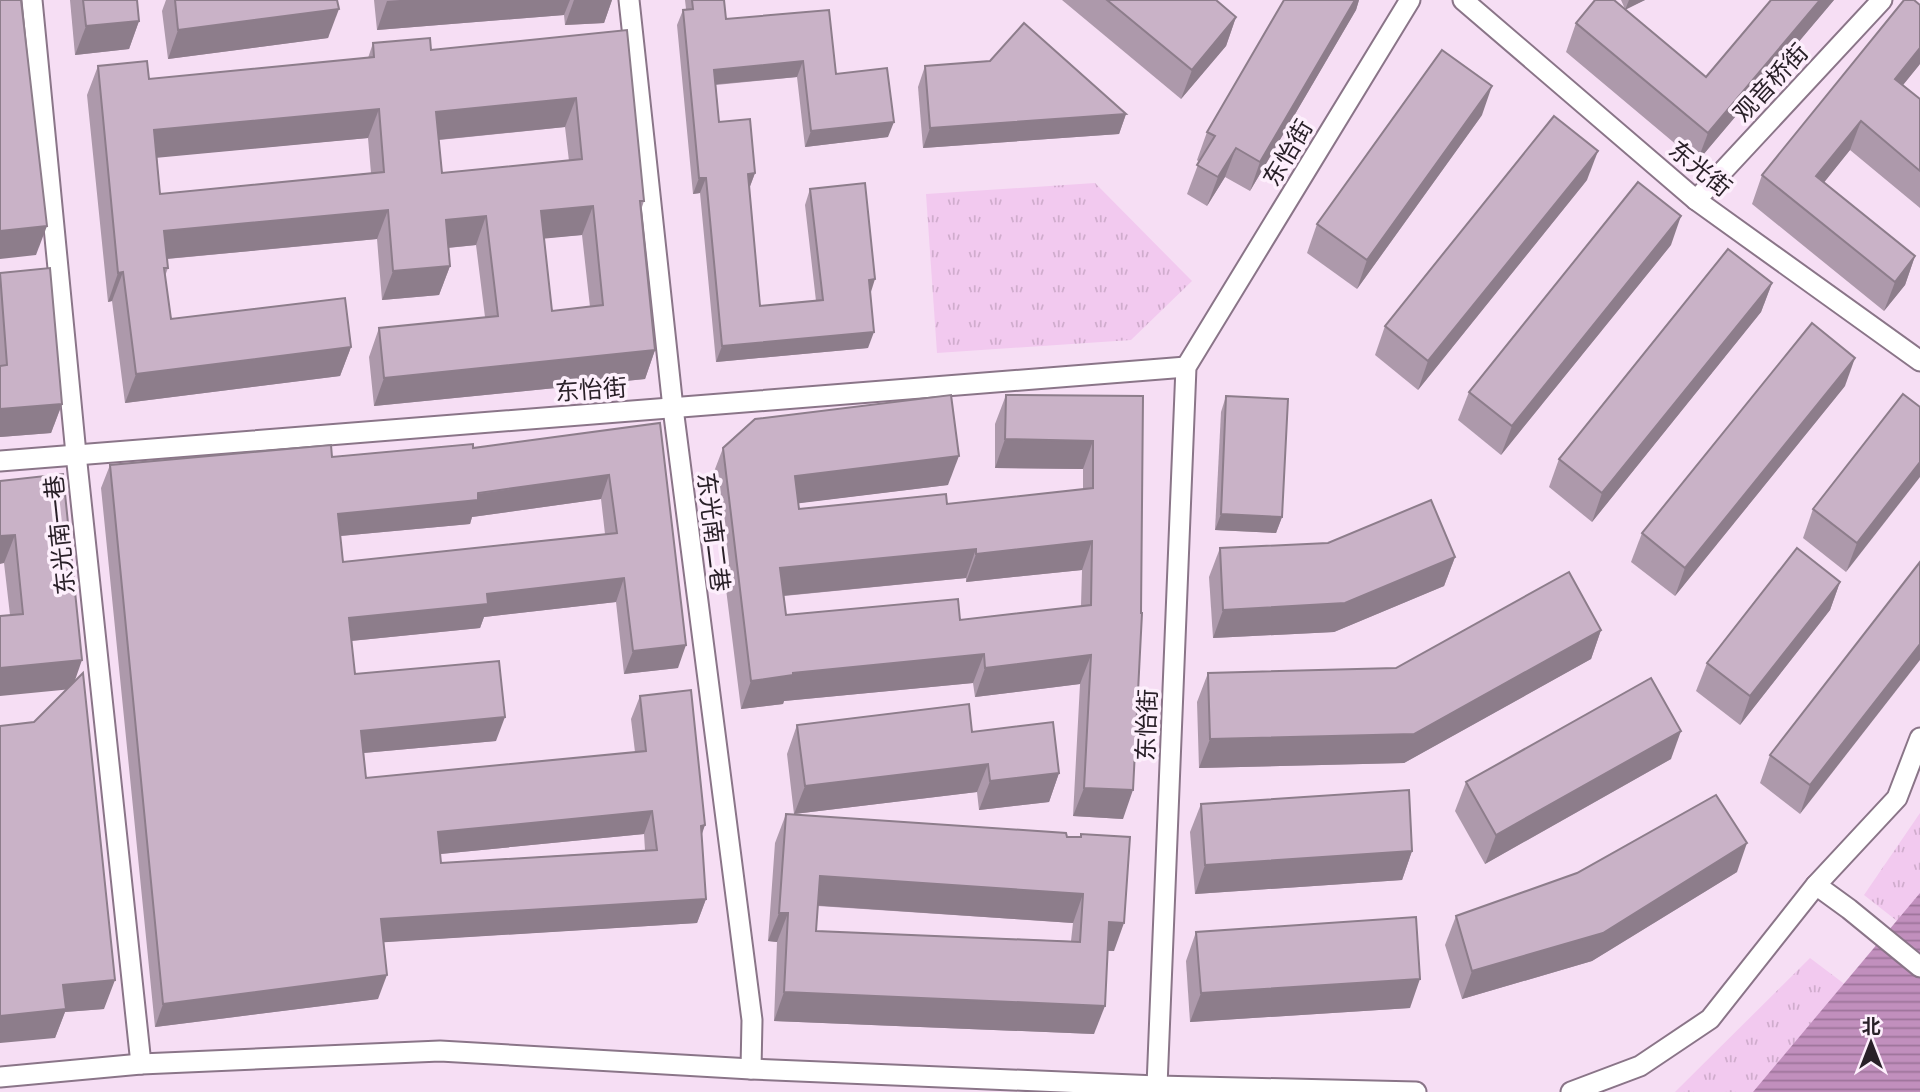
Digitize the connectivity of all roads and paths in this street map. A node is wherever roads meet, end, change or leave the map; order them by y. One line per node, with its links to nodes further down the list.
1 (32, 0): 10 (street, 东光南一巷)
2 (629, 0): 9 (street, 东光南二巷)
3 (1410, 0): 8 (street, 东怡街)
4 (1463, 0): 6 (street, 东光街)
5 (1882, 0): 6 (street, 观音桥街)
6 (1696, 200): 7 (street, 东光街)
7 (1920, 361)
8 (1186, 367): 9 (street, 东怡街); 18 (street, 东怡街)
9 (673, 408): 10 (street, 东怡街); 16 (street, 东光南二巷)
10 (76, 454): 11 (street, 东怡街); 15 (street, 东光南一巷)
11 (0, 461)
12 (1920, 738): 13 (street)
13 (1816, 885): 14 (street); 20 (street)
14 (1920, 967)
15 (141, 1064): 16 (street); 17 (street)
16 (751, 1069): 18 (street)
17 (0, 1077)
18 (1157, 1086): 19 (street)
19 (1416, 1092)
20 (1571, 1092)

